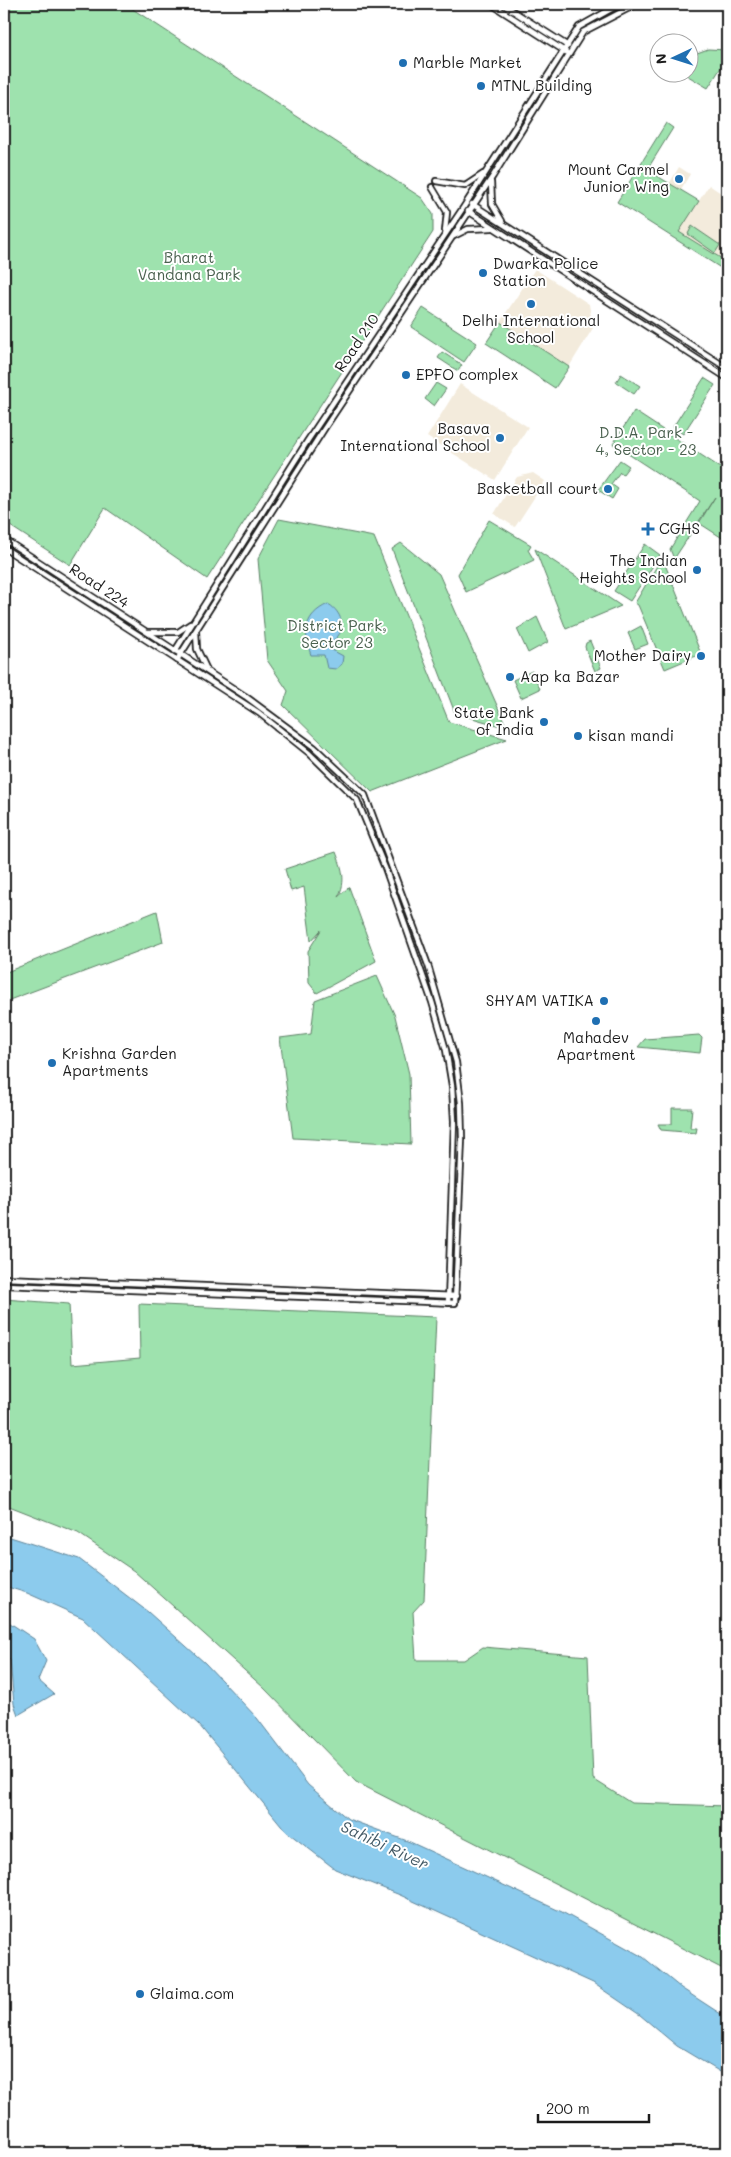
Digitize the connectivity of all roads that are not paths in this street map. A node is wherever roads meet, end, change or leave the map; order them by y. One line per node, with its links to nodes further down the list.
1 (491, 4): 6 (main road)
2 (502, 4): 5 (main road)
3 (620, 4): 5 (main road)
4 (637, 4): 5 (main road)
5 (570, 48): 6 (main road)
6 (567, 53): 7 (main road, Road 210); 8 (main road, Road 210)
7 (486, 172): 9 (main road); 11 (main road, Road 210)
8 (493, 176): 12 (main road, Road 210); 15 (main road)
9 (436, 181)
10 (432, 187): 17 (main road)
11 (467, 201): 12 (main road); 13 (main road, Road 210)
12 (473, 204): 14 (main road, Road 210); 15 (main road)
13 (463, 208): 14 (main road); 17 (main road, Road 210)
14 (469, 212): 16 (main road); 18 (main road, Road 210)
15 (502, 222): 19 (main road)
16 (496, 229): 18 (main road); 20 (main road)
17 (444, 235): 22 (main road, Road 210)
18 (451, 239): 22 (main road, Road 210)
19 (727, 368)
20 (727, 378)
21 (4, 539): 27 (main road, Road 224)
22 (247, 544): 24 (main road, Road 210)
23 (4, 548): 30 (main road, Road 224)
24 (239, 555): 25 (main road, Road 210); 26 (main road, Road 210)
25 (192, 623): 27 (main road); 28 (main road, Road 210)
26 (196, 629): 29 (main road, Road 210); 32 (main road)
27 (146, 632): 28 (main road, Road 224)
28 (175, 650): 29 (main road, Road 224); 30 (main road, Road 210)
29 (180, 654): 31 (main road, Road 210); 32 (main road, Road 224)
30 (171, 657): 31 (main road, Road 224)
31 (176, 660): 35 (main road, Road 224)
32 (208, 672): 36 (main road, Road 224)
33 (4, 1278): 35 (main road)
34 (4, 1285): 37 (main road)
35 (449, 1296): 36 (main road); 37 (main road, Road 224)
36 (457, 1296): 37 (main road, Road 224)
37 (448, 1303)

